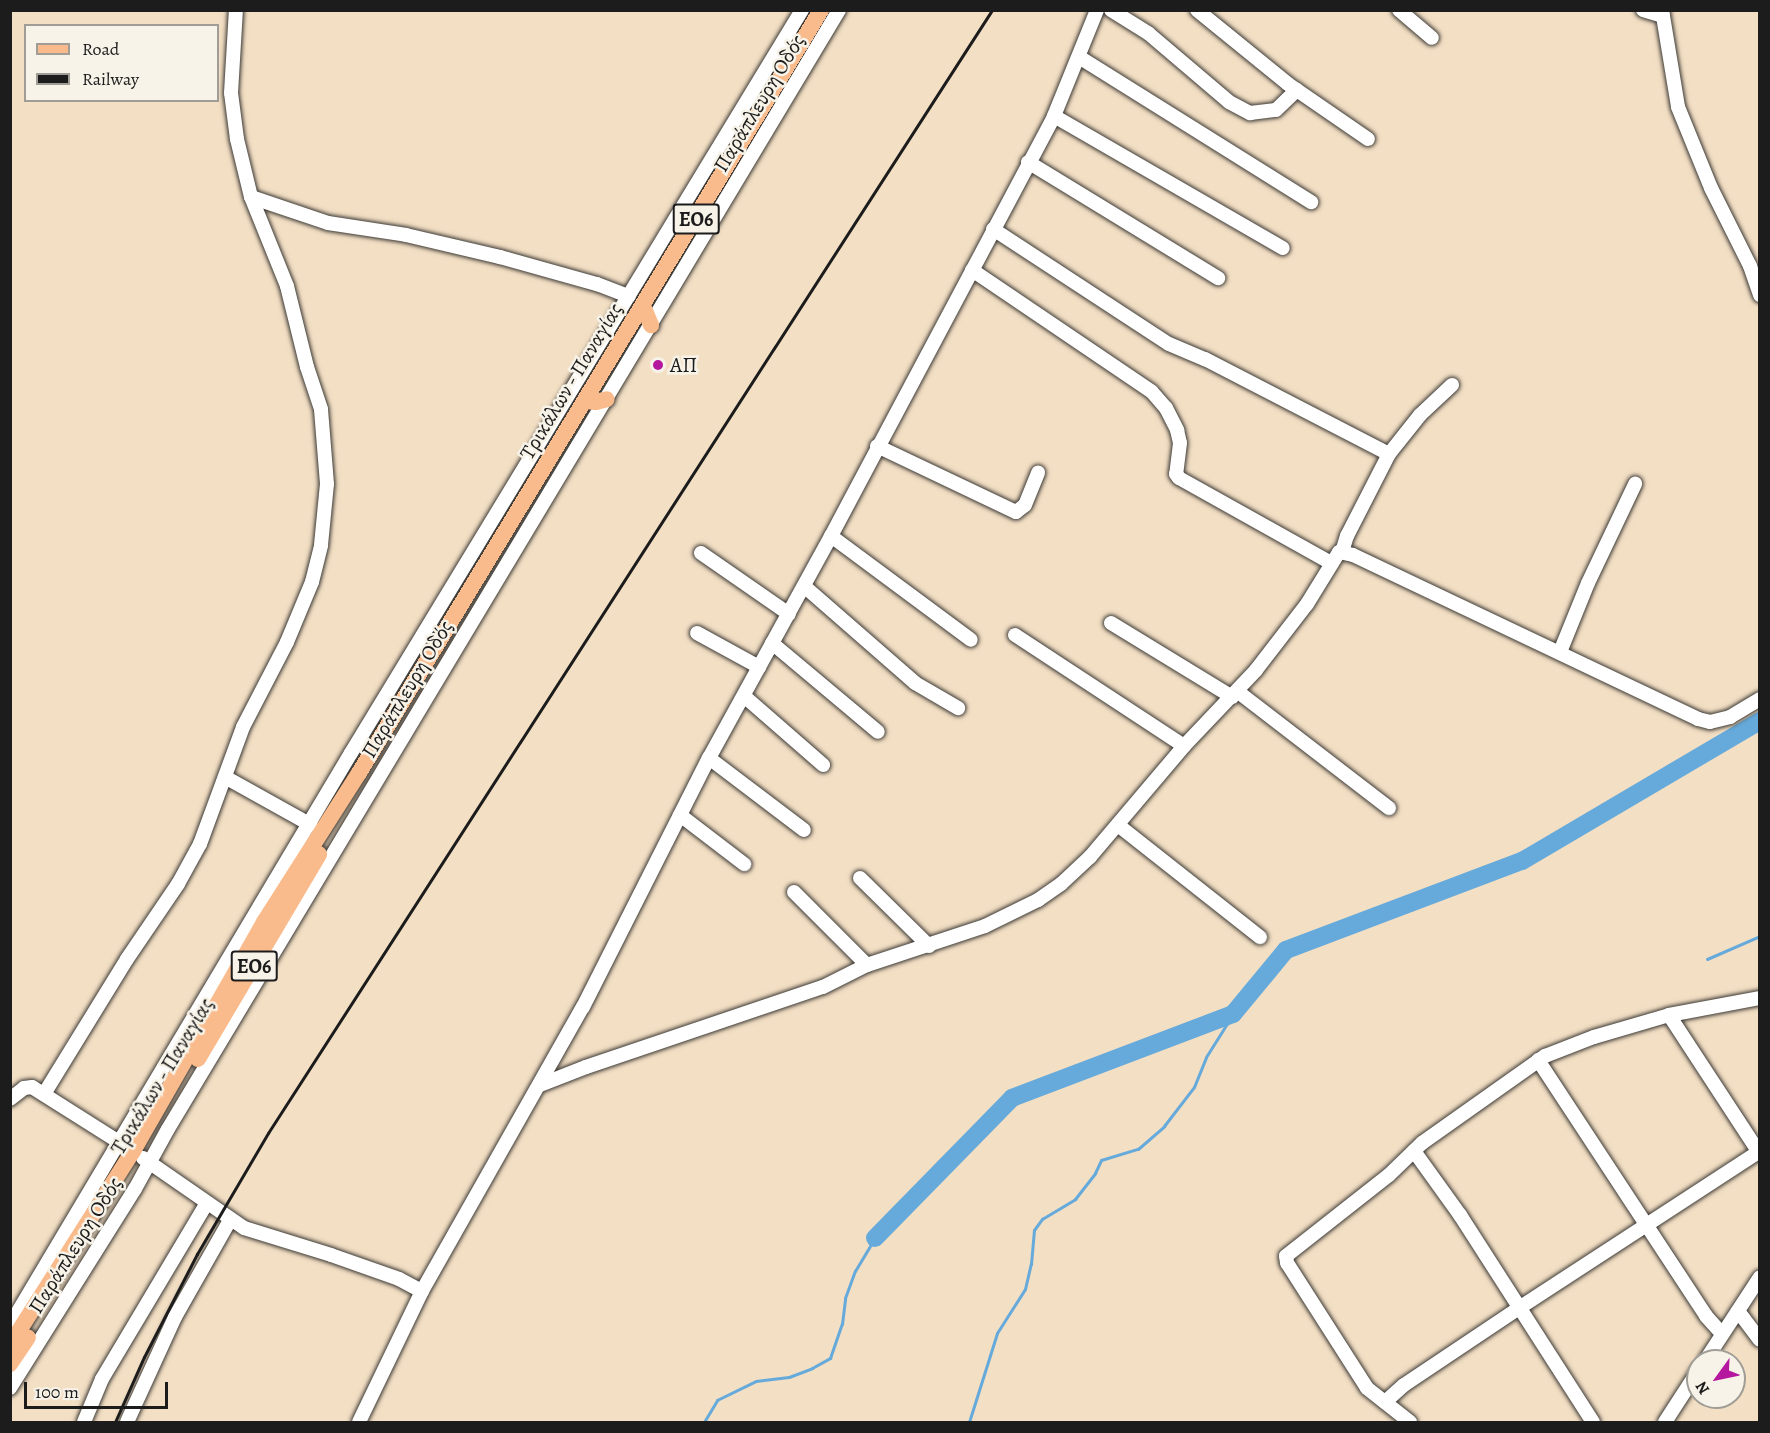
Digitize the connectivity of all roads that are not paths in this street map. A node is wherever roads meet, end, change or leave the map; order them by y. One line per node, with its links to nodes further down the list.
1 (236, 10): 17 (street)
2 (802, 10): 24 (street, Παράπλευρη Οδός)
3 (821, 10): 25 (main road, Τρικάλων - Παναγίας / ΕΟ6)
4 (839, 10): 26 (street, Παράπλευρη Οδός)
5 (1097, 10): 12 (street)
6 (1110, 10): 13 (street)
7 (1197, 10): 13 (street)
8 (1399, 10): 11 (street)
9 (1643, 10): 10 (street)
10 (1663, 13): 23 (street)
11 (1432, 39)
12 (1079, 57): 14 (street); 18 (street)
13 (1297, 90): 15 (street)
14 (1054, 116): 16 (street); 20 (street)
15 (1368, 139)
16 (1028, 162): 19 (street); 22 (street)
17 (251, 197): 24 (street); 55 (street)
18 (1311, 202)
19 (993, 229): 21 (street); 31 (street)
20 (1283, 248)
21 (972, 270): 30 (street); 37 (street)
22 (1218, 278)
23 (1760, 295)
24 (628, 296): 58 (street, Παράπλευρη Οδός)
25 (643, 306): 26 (main road); 29 (main road, Τρικάλων - Παναγίας / ΕΟ6)
26 (651, 325): 28 (street, Παράπλευρη Οδός)
27 (1452, 385): 31 (street)
28 (607, 399): 29 (main road); 74 (street, Παράπλευρη Οδός)
29 (585, 401): 74 (main road, Τρικάλων - Παναγίας / ΕΟ6)
30 (877, 447): 32 (street); 34 (street)
31 (1389, 454): 35 (street)
32 (1038, 473)
33 (1635, 484): 45 (street)
34 (831, 536): 38 (street); 43 (street)
35 (1342, 552): 37 (street); 45 (street)
36 (701, 553): 39 (street)
37 (1331, 563): 47 (street)
38 (804, 586): 39 (street); 50 (street)
39 (789, 614): 44 (street)
40 (1111, 623): 47 (street)
41 (697, 633): 46 (street)
42 (1015, 635): 52 (street)
43 (971, 640)
44 (772, 643): 46 (street); 51 (street)
45 (1560, 652): 49 (street)
46 (759, 667): 48 (street)
47 (1234, 694): 52 (street); 56 (street)
48 (744, 696): 53 (street); 54 (street)
49 (1760, 699)
50 (958, 708)
51 (878, 732)
52 (1184, 746): 59 (street)
53 (709, 758): 57 (street); 60 (street)
54 (823, 765)
55 (225, 777): 58 (street); 71 (street)
56 (1389, 808)
57 (680, 815): 61 (street); 70 (street)
58 (311, 825): 74 (street, Παράπλευρη Οδός)
59 (1118, 825): 64 (street); 65 (street)
60 (804, 830)
61 (744, 864)
62 (860, 878): 65 (street)
63 (794, 892): 66 (street)
64 (1260, 937)
65 (928, 946): 66 (street)
66 (867, 965): 70 (street)
67 (1760, 998): 68 (street)
68 (1669, 1015): 69 (street); 75 (street)
69 (1538, 1060): 73 (street); 78 (street)
70 (540, 1085): 80 (street)
71 (44, 1094): 72 (street); 74 (street)
72 (10, 1099)
73 (1414, 1151): 81 (street); 91 (street)
74 (136, 1153): 76 (street); 83 (street, Παράπλευρη Οδός); 86 (main road, Τρικάλων - Παναγίας / ΕΟ6); 88 (main road, Τρικάλων - Παναγίας / ΕΟ6); 89 (street, Παράπλευρη Οδός)
75 (1759, 1153): 78 (street)
76 (207, 1203): 77 (street); 92 (street)
77 (230, 1220): 80 (street); 93 (street)
78 (1647, 1223): 81 (street); 84 (street)
79 (1760, 1277): 82 (street)
80 (422, 1291): 94 (street)
81 (1518, 1308): 91 (street); 96 (street)
82 (1738, 1311): 84 (street); 85 (street)
83 (10, 1325)
84 (1722, 1334): 87 (street)
85 (1760, 1340)
86 (10, 1345)
87 (1713, 1349)
88 (10, 1364)
89 (10, 1388)
90 (1686, 1390): 97 (street)
91 (1385, 1402): 95 (street)
92 (84, 1422)
93 (127, 1422)
94 (359, 1422)
95 (1410, 1422)
96 (1593, 1422)
97 (1665, 1422)

